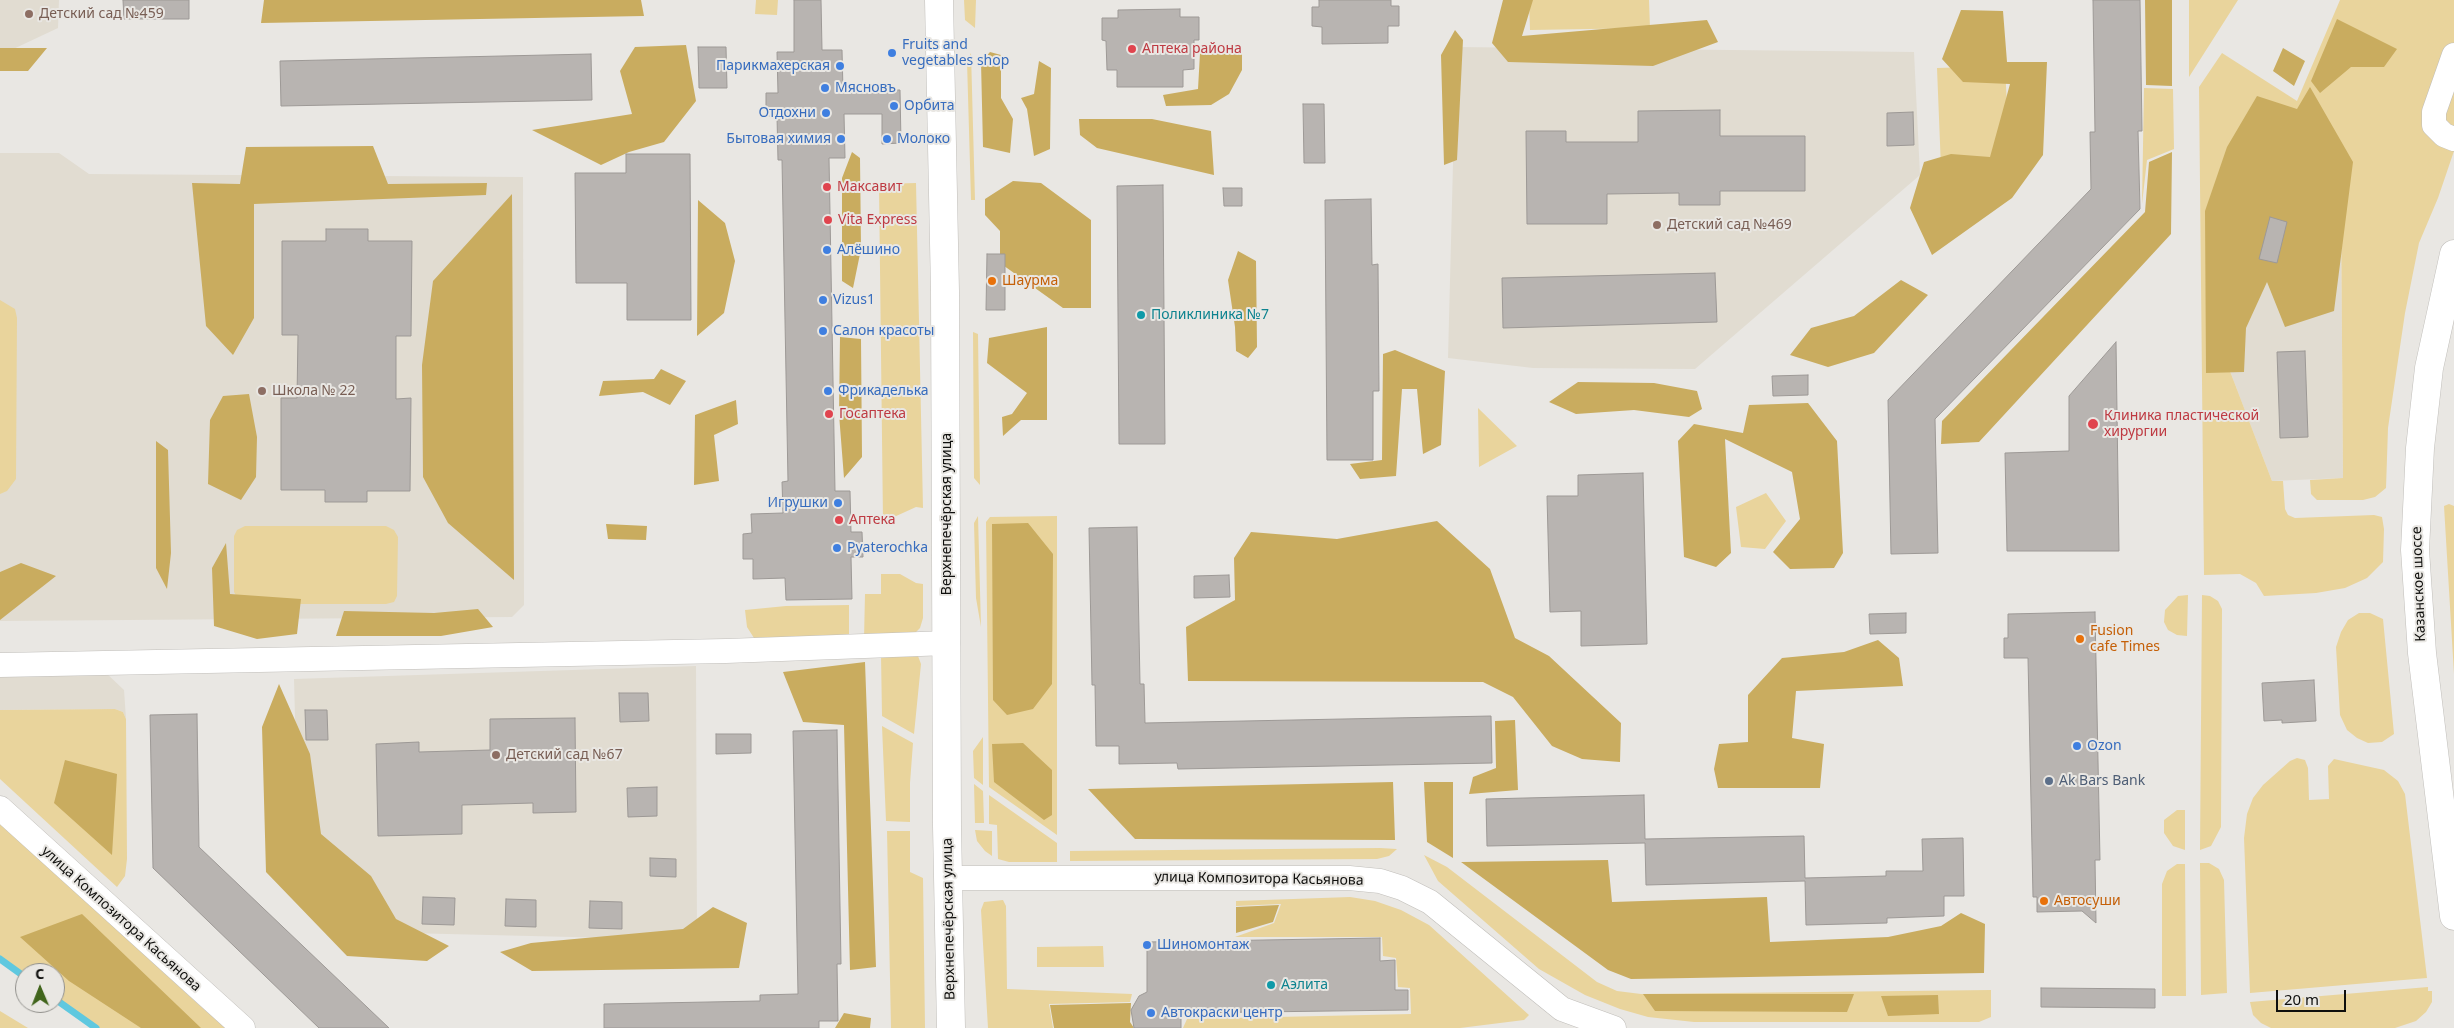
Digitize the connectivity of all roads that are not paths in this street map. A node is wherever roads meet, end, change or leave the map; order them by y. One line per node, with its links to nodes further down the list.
1 (938, 0): 5 (street, Верхнепечёрская улица)
2 (2454, 55): 3 (street)
3 (2454, 138)
4 (2454, 254): 9 (street, Казанское шоссе)
5 (948, 643): 6 (street); 8 (street, Верхнепечёрская улица)
6 (0, 665)
7 (0, 808): 10 (street, улица Композитора Касьянова)
8 (948, 878): 11 (street, Верхнепечёрская улица); 12 (street, улица Композитора Касьянова)
9 (2454, 916)
10 (243, 1028)
11 (951, 1028)
12 (1614, 1028)

